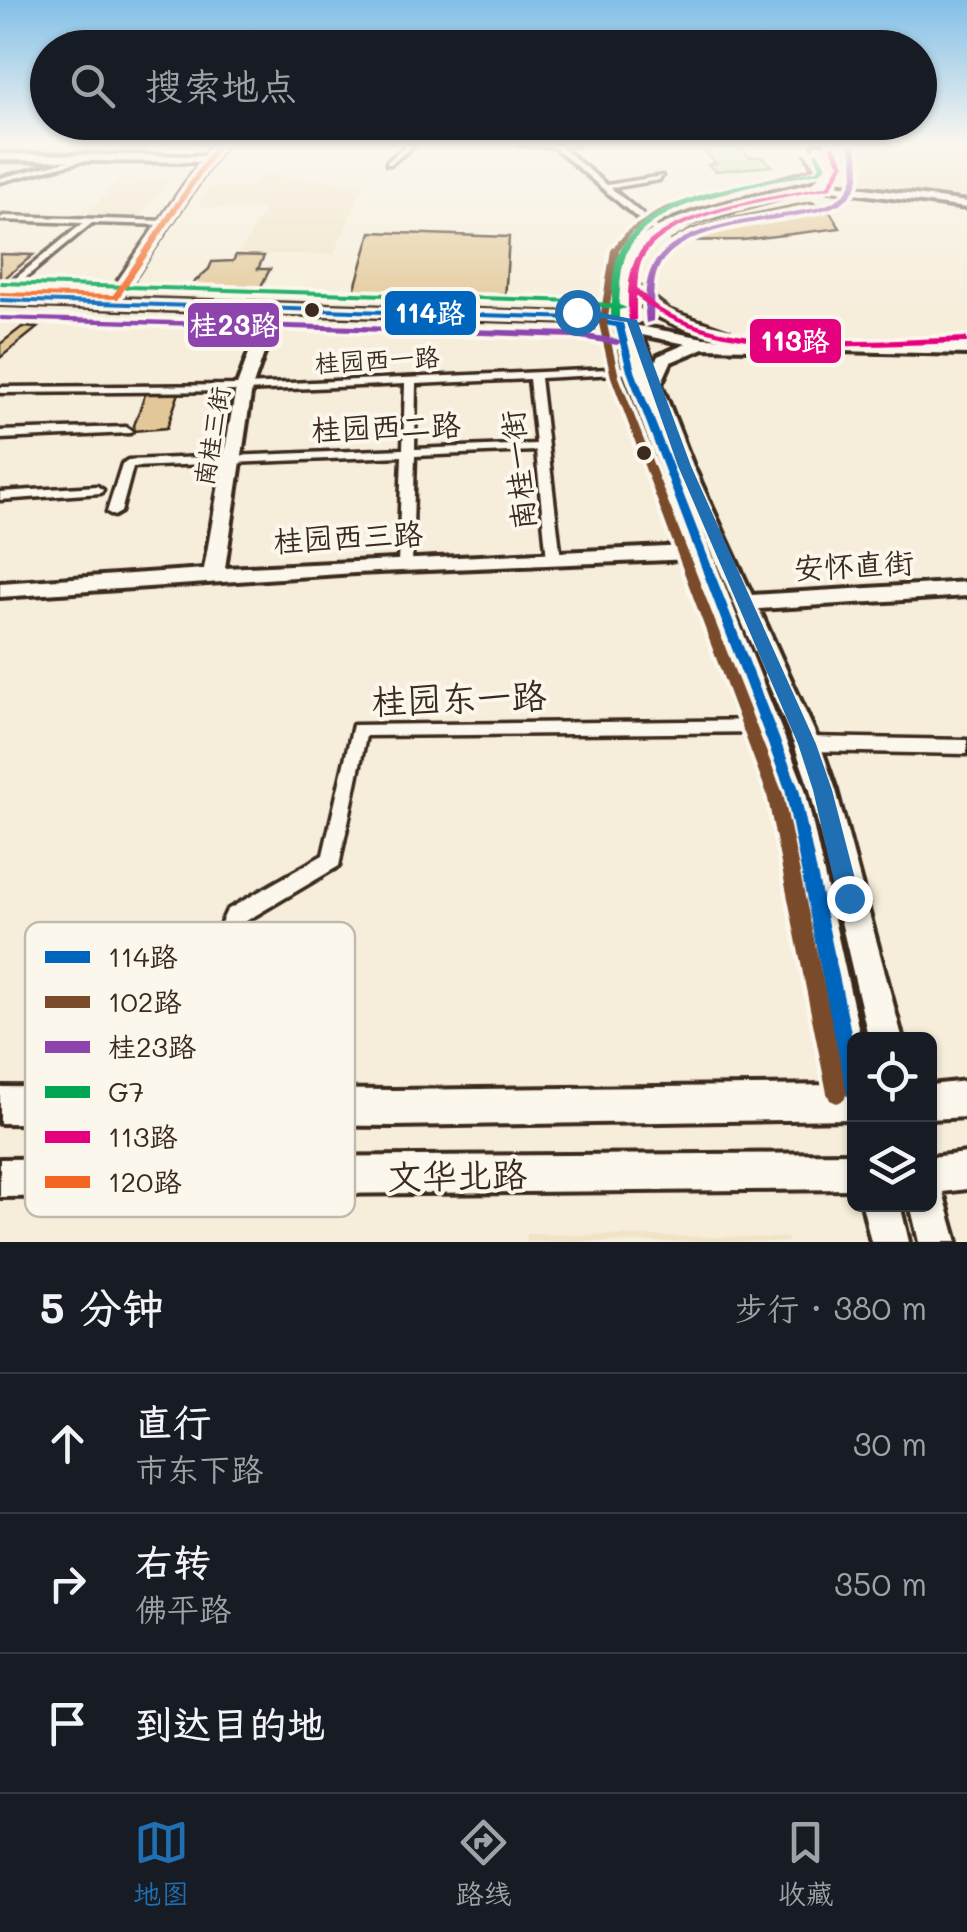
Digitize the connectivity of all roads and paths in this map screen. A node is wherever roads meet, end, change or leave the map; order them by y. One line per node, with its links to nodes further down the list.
1 (180, 203): 8 (main road)
2 (624, 203): 9 (street)
3 (753, 203): 9 (main road)
4 (759, 203): 10 (main road)
5 (0, 204): 6 (street)
6 (2, 219): 7 (street)
7 (90, 220): 8 (street); 11 (street)
8 (167, 223): 12 (main road)
9 (658, 232): 14 (main road)
10 (635, 291): 14 (main road); 15 (main road)
11 (0, 296): 12 (main road)
12 (112, 300): 13 (main road); 14 (main road)
13 (273, 308): 14 (main road); 22 (main road, 南桂三街)
14 (626, 322): 15 (main road); 17 (main road); 20 (main road)
15 (738, 337): 16 (main road)
16 (967, 340)
17 (704, 343): 18 (main road); 20 (main road)
18 (967, 349)
19 (534, 375): 20 (street, 桂园西一路); 21 (street, 桂园西一路); 26 (street, 南桂一街)
20 (642, 378): 32 (main road); 38 (main road)
21 (411, 380): 22 (street, 桂园西一路); 27 (street)
22 (244, 388): 23 (street, 桂园西一路); 28 (main road, 南桂三街)
23 (0, 390)
24 (126, 430): 25 (street)
25 (0, 435)
26 (542, 448): 27 (street, 桂园西二路); 33 (street, 南桂一街)
27 (409, 452): 28 (street, 桂园西二路); 34 (street)
28 (232, 459): 31 (street, 桂园西二路); 35 (main road, 南桂三街)
29 (97, 490): 30 (street)
30 (0, 496)
31 (114, 512)
32 (699, 552): 33 (main road, 桂园西三路); 39 (main road)
33 (554, 560): 34 (main road, 桂园西三路)
34 (405, 564): 35 (main road, 桂园西三路)
35 (213, 576): 37 (main road, 桂园西三路)
36 (967, 589): 38 (main road, 安怀直街)
37 (0, 590)
38 (744, 602): 40 (main road)
39 (770, 726): 42 (street, 桂园东一路); 44 (main road)
40 (807, 744): 41 (street); 43 (main road)
41 (967, 747)
42 (232, 922)
43 (884, 1032)
44 (847, 1055)
45 (967, 1099): 46 (main road)
46 (937, 1101)
47 (847, 1102): 50 (main road)
48 (0, 1106): 49 (main road)
49 (25, 1106)
50 (355, 1107)
51 (847, 1170): 54 (main road, 文华北路)
52 (967, 1172): 53 (main road)
53 (937, 1174)
54 (355, 1175)
55 (0, 1178): 56 (main road, 文华北路)
56 (25, 1178)
57 (883, 1212): 59 (main road)
58 (930, 1212): 60 (main road)
59 (890, 1242)
60 (938, 1242)

